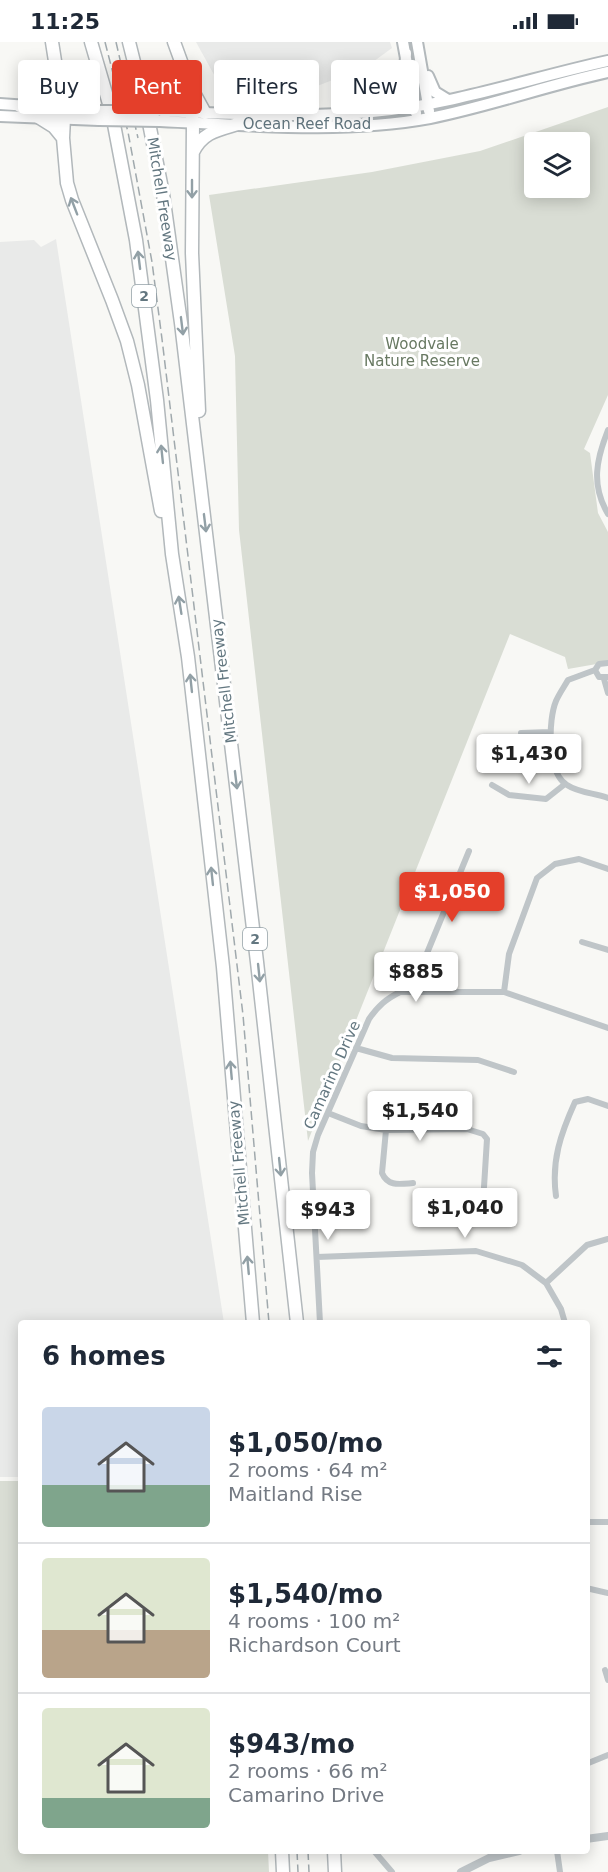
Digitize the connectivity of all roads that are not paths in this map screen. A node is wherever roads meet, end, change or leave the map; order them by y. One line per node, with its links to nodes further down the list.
1 (52, 42): 6 (highway)
2 (91, 42): 34 (highway, Mitchell Freeway / 2, one-way to 2)
3 (129, 42): 32 (highway, Mitchell Freeway / 2, one-way to 32)
4 (174, 42): 7 (highway)
5 (418, 46): 10 (main road); 12 (main road)
6 (55, 60)
7 (180, 60)
8 (608, 61): 10 (main road, Ocean Reef Road)
9 (608, 72): 26 (main road, Ocean Reef Road)
10 (448, 100): 12 (main road, Ocean Reef Road)
11 (0, 104): 13 (main road, Ocean Reef Road)
12 (428, 105): 14 (main road, Ocean Reef Road); 26 (main road)
13 (18, 106)
14 (419, 106)
15 (202, 108): 16 (highway)
16 (206, 112): 21 (main road, Ocean Reef Road); 25 (main road, Ocean Reef Road)
17 (57, 114): 24 (main road, Ocean Reef Road)
18 (63, 114): 29 (highway)
19 (80, 114): 25 (main road, Ocean Reef Road, bridge)
20 (192, 114): 25 (highway)
21 (331, 114)
22 (417, 114): 27 (main road)
23 (0, 116): 24 (main road, Ocean Reef Road)
24 (38, 117): 29 (highway)
25 (193, 117): 28 (main road, Ocean Reef Road); 30 (highway)
26 (430, 118): 27 (main road, Ocean Reef Road)
27 (418, 120): 28 (main road, Ocean Reef Road)
28 (238, 124): 30 (highway)
29 (63, 138): 34 (highway, one-way to 29)
30 (193, 154): 32 (highway, one-way to 32)
31 (608, 430): 33 (street)
32 (197, 450): 63 (highway, Mitchell Freeway / 2, one-way to 63)
33 (608, 514)
34 (172, 554): 62 (highway, Mitchell Freeway / 2, one-way to 34)
35 (608, 663): 36 (street)
36 (595, 670): 37 (street); 39 (street)
37 (606, 678): 38 (street)
38 (608, 693)
39 (549, 732): 40 (street); 41 (street)
40 (521, 733)
41 (565, 784): 42 (street); 43 (street)
42 (492, 785)
43 (608, 798)
44 (469, 851): 48 (street)
45 (608, 869): 49 (street)
46 (582, 942): 47 (street)
47 (608, 950)
48 (421, 991): 49 (street, Camarino Drive); 51 (street, Camarino Drive)
49 (504, 992): 50 (street, Camarino Drive)
50 (608, 1028)
51 (356, 1048): 52 (street); 54 (street, Camarino Drive)
52 (514, 1072)
53 (608, 1106): 58 (street)
54 (328, 1113): 55 (street); 60 (street, Camarino Drive)
55 (386, 1130): 56 (street); 57 (street)
56 (413, 1183)
57 (484, 1187)
58 (556, 1196)
59 (608, 1239): 61 (street)
60 (316, 1257): 61 (street); 64 (street, Camarino Drive)
61 (546, 1283): 65 (street)
62 (253, 1320)
63 (297, 1320)
64 (320, 1320)
65 (565, 1320)
66 (590, 1522): 67 (street)
67 (608, 1522)
68 (590, 1589): 69 (street)
69 (608, 1593)
70 (605, 1670): 71 (street)
71 (608, 1680)
72 (608, 1755): 73 (street)
73 (590, 1762)
74 (608, 1836): 75 (street)
75 (590, 1838)
76 (282, 1854): 82 (highway)
77 (334, 1854): 83 (highway)
78 (377, 1854): 84 (street)
79 (557, 1854): 85 (street)
80 (488, 1855): 81 (street)
81 (466, 1871)
82 (283, 1872)
83 (335, 1872)
84 (392, 1872)
85 (560, 1872)

